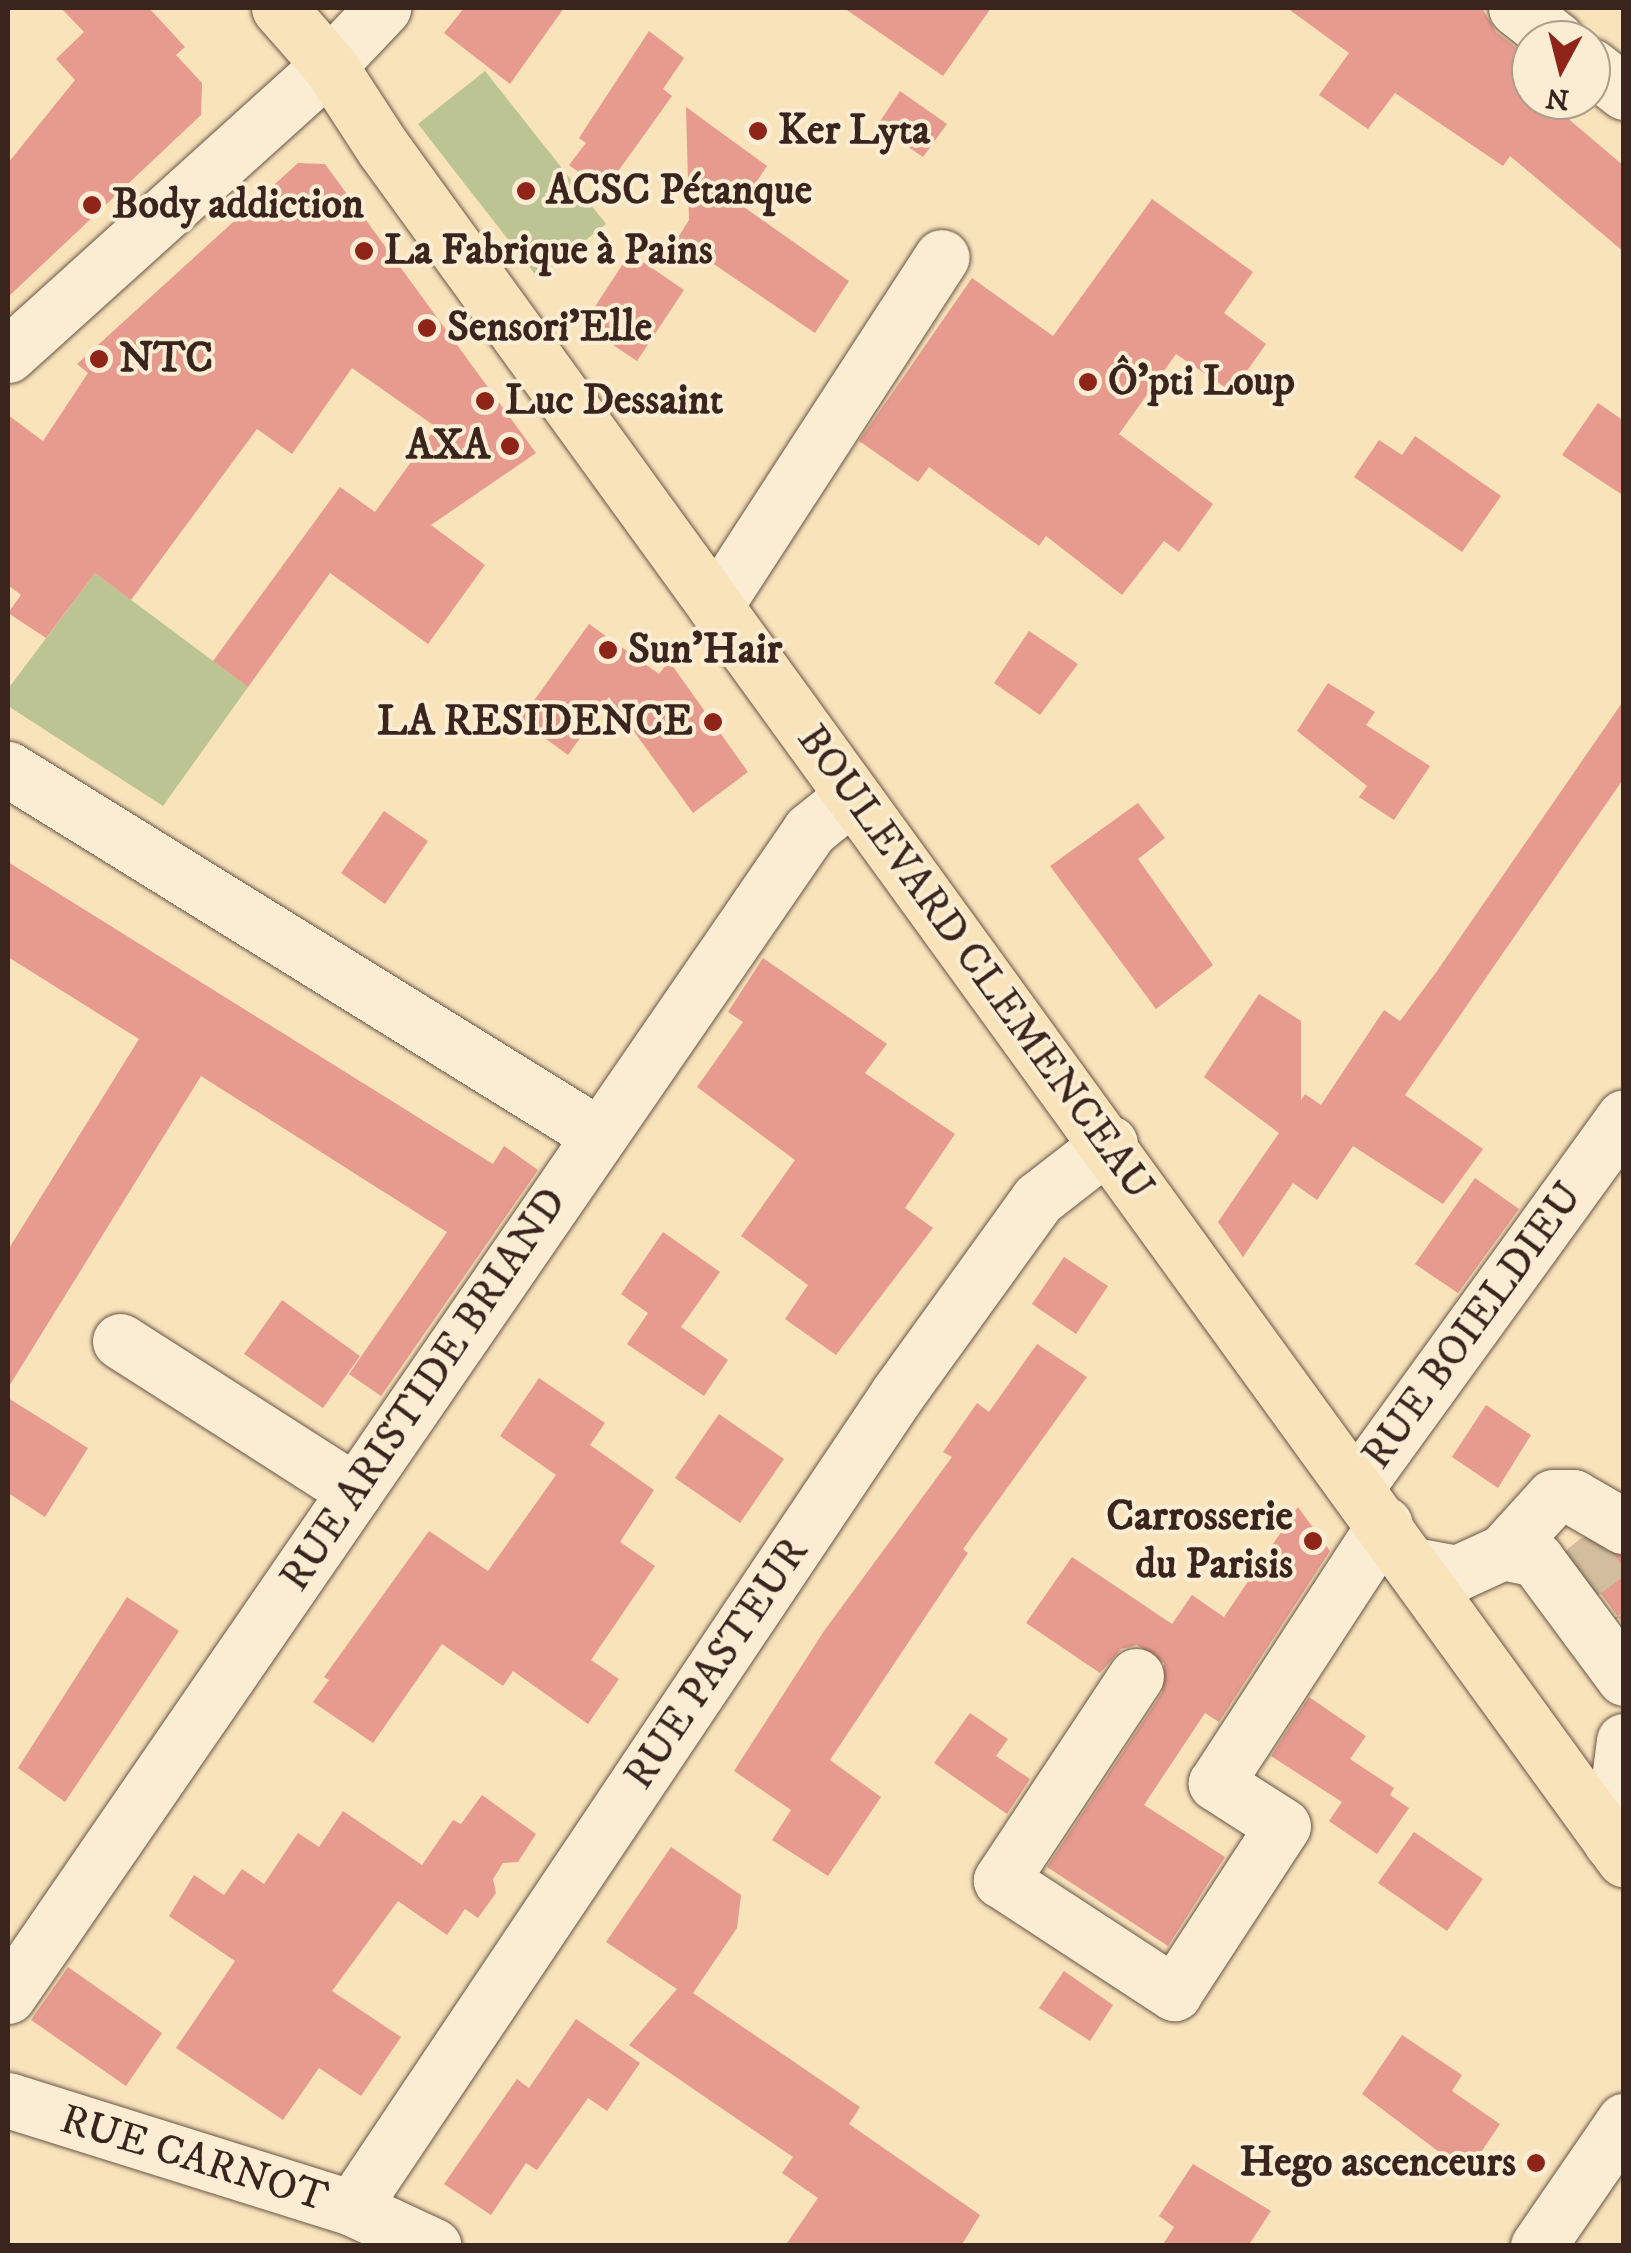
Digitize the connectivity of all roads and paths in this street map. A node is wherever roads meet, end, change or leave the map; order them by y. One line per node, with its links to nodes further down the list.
1 (279, 8): 3 (main road, BOULEVARD CLEMENCEAU)
2 (383, 8): 3 (street)
3 (330, 65): 5 (street); 6 (main road, BOULEVARD CLEMENCEAU)
4 (942, 257): 6 (street)
5 (8, 355)
6 (714, 606): 8 (main road, BOULEVARD CLEMENCEAU)
7 (8, 769): 10 (street)
8 (852, 796): 10 (street, RUE ARISTIDE BRIAND); 11 (main road, BOULEVARD CLEMENCEAU)
9 (1624, 1118): 14 (street, RUE BOIELDIEU)
10 (599, 1135): 13 (street, RUE ARISTIDE BRIAND)
11 (1110, 1143): 14 (main road, BOULEVARD CLEMENCEAU); 23 (street, RUE PASTEUR)
12 (120, 1340): 13 (street)
13 (355, 1490): 20 (street, RUE ARISTIDE BRIAND)
14 (1386, 1525): 16 (street); 17 (street, RUE BOIELDIEU); 19 (main road, BOULEVARD CLEMENCEAU)
15 (1598, 1535): 16 (street)
16 (1503, 1552): 18 (street)
17 (1136, 1676)
18 (1624, 1678)
19 (1620, 1804)
20 (8, 1996)
21 (8, 2100): 23 (street, RUE CARNOT)
22 (1624, 2121): 25 (street)
23 (352, 2208): 24 (street, RUE CARNOT)
24 (434, 2246)
25 (1538, 2246)

